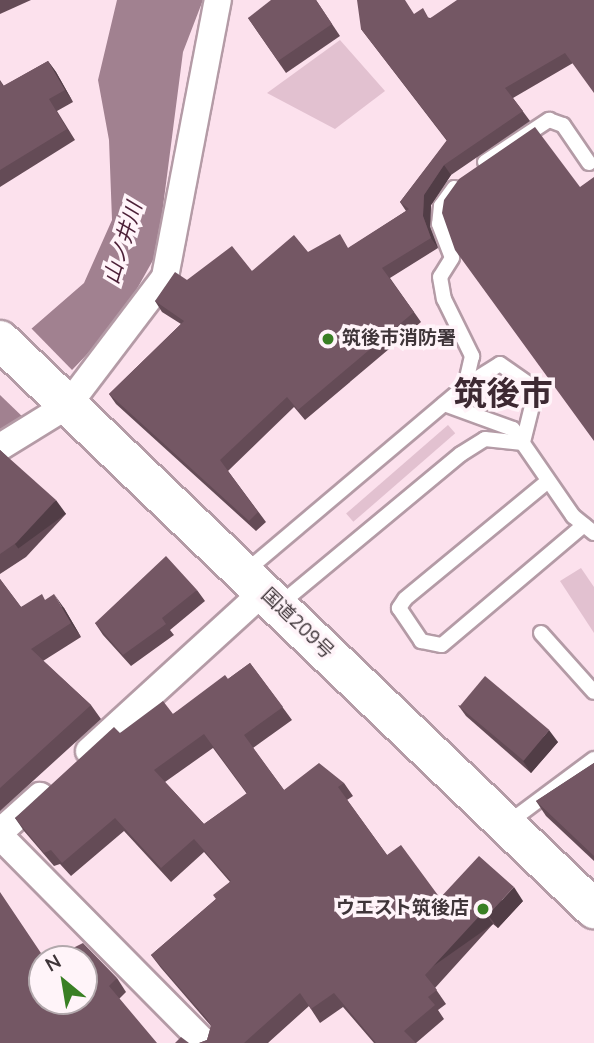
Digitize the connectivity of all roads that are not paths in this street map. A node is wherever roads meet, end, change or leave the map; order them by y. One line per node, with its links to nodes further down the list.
1 (219, 0): 6 (street)
2 (589, 163): 4 (lane)
3 (0, 340): 6 (highway, 国道209号)
4 (466, 386): 5 (lane); 7 (lane)
5 (444, 404): 7 (lane); 11 (lane)
6 (68, 405): 8 (street); 11 (highway, 国道209号)
7 (523, 443): 9 (lane); 11 (lane)
8 (0, 447)
9 (548, 481): 10 (lane); 10 (lane)
10 (589, 529)
11 (261, 590): 15 (highway, 国道209号); 16 (street)
12 (541, 633): 13 (lane)
13 (594, 692)
14 (594, 759): 15 (lane)
15 (506, 825): 17 (highway, 国道209号)
16 (0, 834): 18 (street)
17 (594, 909)
18 (205, 1043)

